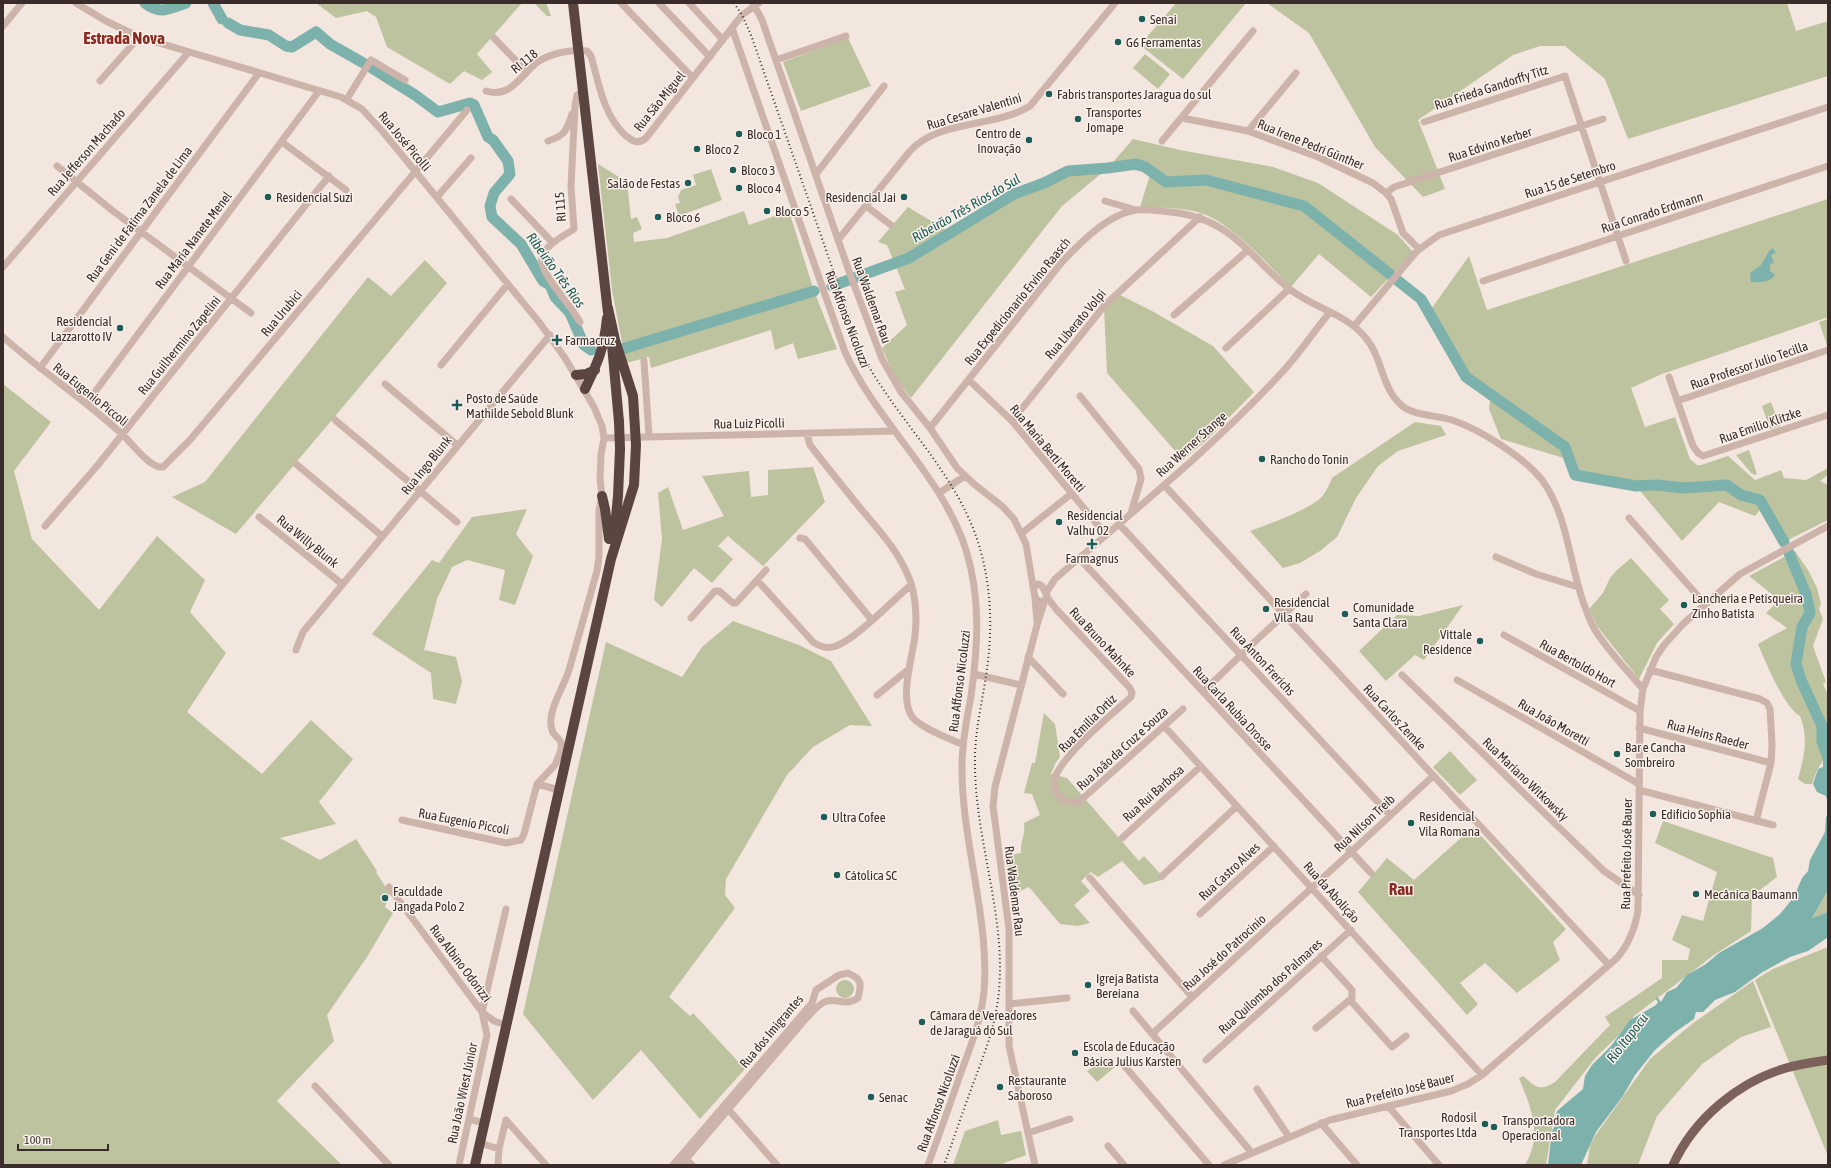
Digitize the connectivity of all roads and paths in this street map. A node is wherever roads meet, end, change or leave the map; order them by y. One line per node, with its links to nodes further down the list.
1 (22, 3): 9 (street)
2 (76, 3): 13 (street, Rua José Picolli)
3 (573, 3): 16 (highway)
4 (621, 3): 24 (street)
5 (659, 3): 19 (street)
6 (689, 3): 15 (street)
7 (1115, 3): 56 (street, Rua Cesare Valentini)
8 (755, 4): 10 (street, Rua São Miguel); 20 (street, Rua Waldemar Rau)
9 (3, 26)
10 (732, 28): 15 (street, Rua São Miguel); 99 (street, Rua Affonso Nicoluzzi)
11 (1253, 31): 35 (street)
12 (846, 36): 20 (street)
13 (138, 38): 18 (street, Rua José Picolli); 26 (street)
14 (494, 38): 21 (street)
15 (723, 40): 19 (street, Rua São Miguel)
16 (579, 50): 21 (street, RI 118); 24 (street, Rua São Miguel); 30 (highway)
17 (674, 52): 24 (street)
18 (188, 53): 22 (street, Rua José Picolli); 49 (street, Rua Jefferson Machado)
19 (710, 56): 24 (street, Rua São Miguel)
20 (776, 60): 47 (street, Rua Waldemar Rau)
21 (527, 72): 29 (street, RI 118)
22 (259, 73): 28 (street, Rua José Picolli); 60 (street, Rua Geni de Fatima Zanela de Lima)
23 (1296, 73): 39 (street)
24 (695, 76)
25 (405, 80): 31 (street)
26 (100, 81)
27 (884, 86): 47 (street)
28 (319, 91): 31 (street, Rua José Picolli); 42 (street, Rua Maria Nanete Menel)
29 (486, 91)
30 (584, 92): 32 (street, RI 115); 73 (highway)
31 (346, 99): 46 (street, Rua José Picolli)
32 (575, 106): 40 (street); 63 (street, RI 115)
33 (1828, 107): 50 (street, Rua 15 de Setembro)
34 (467, 110): 46 (street, Rua Urubici)
35 (1182, 118): 39 (street, Rua Irene Pedri Günther); 41 (street)
36 (1603, 119): 38 (street, Rua Edvino Kerber)
37 (1424, 122): 38 (street, Rua Frieda Gandorffy Titz)
38 (1582, 126): 50 (street); 52 (street, Rua Edvino Kerber)
39 (1248, 131): 52 (street, Rua Irene Pedri Günther)
40 (548, 141)
41 (1162, 141)
42 (282, 142): 48 (street); 68 (street, Rua Maria Nanete Menel)
43 (470, 158): 53 (street)
44 (57, 166): 49 (street)
45 (1828, 166): 61 (street, Rua Conrado Erdmann)
46 (416, 172): 53 (street, Rua José Picolli); 107 (street, Rua Urubici)
47 (816, 174): 62 (street, Rua Waldemar Rau)
48 (329, 176): 51 (street); 72 (street, Rua Guilhermino Zapelini)
49 (76, 182): 60 (street); 67 (street, Rua Jefferson Machado)
50 (1601, 182): 61 (street); 64 (street, Rua 15 de Setembro)
51 (346, 190)
52 (1386, 193): 64 (street, Rua Irene Pedri Günther)
53 (437, 197): 70 (street, Rua José Picolli)
54 (511, 199): 63 (street)
55 (1105, 201): 57 (street)
56 (866, 206): 59 (street); 62 (street, Rua Cesare Valentini)
57 (1136, 210): 58 (street, Rua Expedicionario Ervino Raasch); 89 (street, Rua Expedicionario Ervino Raasch)
58 (1200, 217): 65 (street, Rua Expedicionario Ervino Raasch); 97 (street, Rua Liberato Volpi)
59 (891, 225)
60 (141, 232): 68 (street); 85 (street, Rua Geni de Fatima Zanela de Lima)
61 (1618, 236): 66 (street); 69 (street, Rua Conrado Erdmann)
62 (838, 240): 98 (street, Rua Waldemar Rau)
63 (553, 244): 77 (street, RI 115)
64 (1419, 249): 78 (street, Rua 15 de Setembro)
65 (1248, 250): 71 (street, Rua Expedicionario Ervino Raasch); 76 (street)
66 (1626, 261)
67 (3, 267)
68 (187, 267): 72 (street); 94 (street, Rua Maria Nanete Menel)
69 (1483, 281)
70 (508, 284): 79 (street, Rua José Picolli); 84 (street)
71 (1289, 289): 74 (street, Rua Expedicionario Ervino Raasch); 81 (street)
72 (231, 299): 75 (street); 100 (street, Rua Guilhermino Zapelini)
73 (608, 308): 86 (highway); 102 (highway); 126 (highway, bridge)
74 (1330, 312): 78 (street, Rua Expedicionario Ervino Raasch); 109 (street, Rua Werner Stange)
75 (251, 313)
76 (1174, 315)
77 (580, 322)
78 (1354, 326): 135 (street, Rua Expedicionario Ervino Raasch)
79 (550, 335): 87 (street, Rua José Picolli); 105 (street, Rua Ingo Blunk)
80 (3, 337): 85 (street, Rua Eugenio Piccoli)
81 (1226, 348)
82 (1828, 350): 93 (street, Rua Professor Julio Tecilla)
83 (644, 361): 103 (street)
84 (441, 365)
85 (40, 368): 94 (street, Rua Eugenio Piccoli)
86 (595, 370): 87 (highway); 91 (highway)
87 (576, 375): 91 (street, Rua José Picolli)
88 (1668, 377): 93 (street)
89 (968, 380): 97 (street, Rua Maria Berti Moretti); 98 (street, Rua Expedicionario Ervino Raasch)
90 (384, 384): 105 (street)
91 (585, 389): 104 (street, Rua José Picolli)
92 (1080, 396): 114 (street)
93 (1677, 401): 95 (street, Rua Emilio Klitzke)
94 (86, 404): 100 (street, Rua Eugenio Piccoli)
95 (1828, 415)
96 (335, 420): 110 (street)
97 (1012, 421): 112 (street, Rua Maria Berti Moretti)
98 (930, 428): 108 (street, Rua Waldemar Rau)
99 (894, 431): 101 (street, Rua Luiz Picolli); 111 (street, Rua Affonso Nicoluzzi)
100 (121, 434): 107 (street, Rua Eugenio Piccoli); 119 (street, Rua Guilhermino Zapelini)
101 (807, 434): 103 (street, Rua Luiz Picolli); 133 (street)
102 (635, 436): 103 (street, Rua Luiz Picolli); 104 (street, Rua Luiz Picolli); 126 (highway)
103 (649, 436)
104 (604, 438): 113 (street)
105 (458, 445): 110 (street, Rua Ingo Blunk)
106 (296, 464): 123 (street)
107 (163, 467)
108 (965, 476): 111 (street); 121 (street, Rua Waldemar Rau)
109 (1164, 485): 114 (street, Rua Werner Stange); 140 (street, Rua Carlos Zemke)
110 (420, 491): 117 (street); 123 (street, Rua Ingo Blunk)
111 (939, 493): 150 (street, Rua Affonso Nicoluzzi)
112 (1071, 494): 121 (street); 122 (street, Rua Maria Berti Moretti)
113 (602, 496): 125 (street); 126 (highway)
114 (1131, 514): 118 (street, Rua Werner Stange)
115 (259, 517): 132 (street, Rua Willy Blunk)
116 (1629, 518): 139 (street)
117 (457, 522)
118 (1119, 524): 122 (street, Rua Werner Stange); 146 (street, Rua Anton Frerichs)
119 (45, 526)
120 (1828, 526): 139 (street, Rua Prefeito José Bauer)
121 (1022, 533): 134 (street, Rua Waldemar Rau)
122 (1106, 535): 128 (street, Rua Werner Stange)
123 (382, 536): 132 (street, Rua Ingo Blunk)
124 (800, 538): 142 (street)
125 (599, 557): 126 (street); 164 (street)
126 (611, 557): 165 (highway)
127 (1496, 557): 135 (street)
128 (1079, 558): 130 (street, Rua Werner Stange); 156 (street, Rua Carla Rubia Drosse)
129 (766, 570): 131 (street)
130 (1055, 579): 134 (street, Rua Werner Stange); 138 (street, Rua Werner Stange)
131 (757, 580): 141 (street); 142 (street)
132 (342, 584): 145 (street, Rua Ingo Blunk)
133 (912, 584): 142 (street); 148 (street)
134 (1038, 585): 137 (street, Rua Waldemar Rau); 138 (street)
135 (1578, 586): 154 (street, Rua Expedicionario Ervino Raasch)
136 (1306, 594): 140 (street)
137 (1035, 598): 138 (street); 143 (street, Rua Waldemar Rau)
138 (1045, 599): 143 (street, Rua Waldemar Rau); 155 (street, Rua Bruno Mahnke)
139 (1705, 604): 149 (street, Rua Prefeito José Bauer)
140 (1284, 614): 146 (street); 170 (street, Rua Carlos Zemke)
141 (691, 618)
142 (872, 619)
143 (1037, 623): 147 (street, Rua Waldemar Rau)
144 (1504, 636): 160 (street, Rua Bertoldo Hort)
145 (296, 650)
146 (1241, 655): 156 (street); 175 (street, Rua Anton Frerichs)
147 (1028, 657): 153 (street, Rua Waldemar Rau); 157 (street)
148 (909, 669): 158 (street); 166 (street)
149 (1650, 670): 154 (street, Rua Prefeito José Bauer); 167 (street)
150 (974, 674): 153 (street); 166 (street, Rua Affonso Nicoluzzi)
151 (1402, 675): 187 (street, Rua Mariano Witkowsky)
152 (1457, 680): 172 (street, Rua João Moretti)
153 (1021, 685): 196 (street, Rua Waldemar Rau)
154 (1643, 689): 160 (street, Rua Prefeito José Bauer)
155 (1132, 692): 169 (street, Rua Emilia Ortiz)
156 (1203, 692): 181 (street, Rua Carla Rubia Drosse)
157 (1063, 694)
158 (877, 695)
159 (1183, 709): 161 (street, Rua João da Cruz e Souza)
160 (1640, 711): 162 (street, Rua Prefeito José Bauer)
161 (1164, 726): 168 (street, Rua da Abolição); 169 (street, Rua João da Cruz e Souza)
162 (1639, 728): 167 (street, Rua Heins Raeder); 172 (street, Rua Prefeito José Bauer)
163 (923, 729): 166 (street)
164 (559, 739): 165 (street); 171 (street)
165 (570, 742): 173 (highway)
166 (963, 747): 231 (street, Rua Affonso Nicoluzzi)
167 (1771, 763): 177 (street)
168 (1201, 766): 174 (street, Rua da Abolição); 179 (street, Rua Rui Barbosa)
169 (1059, 770)
170 (1433, 776): 175 (street, Rua Nilson Treib); 192 (street, Rua Carlos Zemke)
171 (537, 784): 173 (street); 176 (street, Rua Eugenio Piccoli)
172 (1639, 787): 177 (street, Rua João Moretti); 187 (street, Rua Prefeito José Bauer)
173 (559, 790): 199 (highway)
174 (1237, 806): 180 (street, Rua da Abolição); 183 (street)
175 (1390, 815): 181 (street, Rua Nilson Treib)
176 (402, 820)
177 (1756, 820): 178 (street, Rua João Moretti)
178 (1773, 825)
179 (1122, 838)
180 (1274, 846): 186 (street, Rua da Abolição); 189 (street, Rua Castro Alves)
181 (1351, 852): 182 (street, Rua Carla Rubia Drosse); 186 (street, Rua Nilson Treib)
182 (1370, 873)
183 (1162, 876)
184 (1090, 878): 193 (street)
185 (390, 886): 198 (street, Rua Albino Odorizzi)
186 (1312, 888): 190 (street, Rua da Abolição); 193 (street, Rua José do Patrocinio)
187 (1639, 895): 192 (street, Rua Prefeito José Bauer)
188 (506, 909): 198 (street, Rua João Wiest Júnior)
189 (1200, 914)
190 (1350, 930): 191 (street, Rua Quilombo dos Palmares); 206 (street, Rua da Abolição)
191 (1322, 956): 195 (street); 203 (street, Rua Quilombo dos Palmares)
192 (1609, 965): 206 (street, Rua Prefeito José Bauer)
193 (1192, 997): 201 (street, Rua José do Patrocinio)
194 (1067, 998): 196 (street)
195 (1350, 1000): 200 (street); 202 (street)
196 (1009, 1004): 215 (street, Rua Waldemar Rau)
197 (1133, 1011): 201 (street)
198 (482, 1012): 199 (street, Rua Albino Odorizzi); 211 (street, Rua João Wiest Júnior)
199 (506, 1025): 213 (highway)
200 (1316, 1028)
201 (1152, 1034): 220 (street)
202 (1406, 1036)
203 (1206, 1060)
204 (1828, 1060): 238 (main road)
205 (1122, 1063): 234 (street)
206 (1482, 1075): 209 (street, Rua Prefeito José Bauer)
207 (315, 1086): 222 (street)
208 (1257, 1089): 216 (street)
209 (1388, 1106): 214 (street, Rua Prefeito José Bauer); 237 (street)
210 (728, 1109): 221 (street, Rua dos Imigrantes); 221 (street, Rua dos Imigrantes); 230 (street)
211 (469, 1119): 213 (street); 223 (street, Rua João Wiest Júnior)
212 (1070, 1119): 215 (street)
213 (484, 1123): 217 (highway)
214 (1321, 1123): 216 (street, Rua Prefeito José Bauer); 236 (street)
215 (1028, 1133): 232 (street, Rua Waldemar Rau)
216 (1289, 1136): 220 (street, Rua Prefeito José Bauer)
217 (480, 1143): 219 (street); 224 (highway)
218 (1108, 1146): 233 (street)
219 (499, 1149): 225 (street); 226 (street)
220 (1252, 1153): 235 (street, Rua Prefeito José Bauer)
221 (684, 1157): 227 (street, Rua dos Imigrantes); 228 (street, Rua dos Imigrantes); 229 (street)
222 (389, 1165)
223 (459, 1165)
224 (475, 1165)
225 (498, 1165)
226 (546, 1165)
227 (673, 1165)
228 (681, 1165)
229 (692, 1165)
230 (777, 1165)
231 (928, 1165)
232 (1035, 1165)
233 (1124, 1165)
234 (1209, 1165)
235 (1224, 1165)
236 (1357, 1165)
237 (1439, 1165)
238 (1674, 1165)

